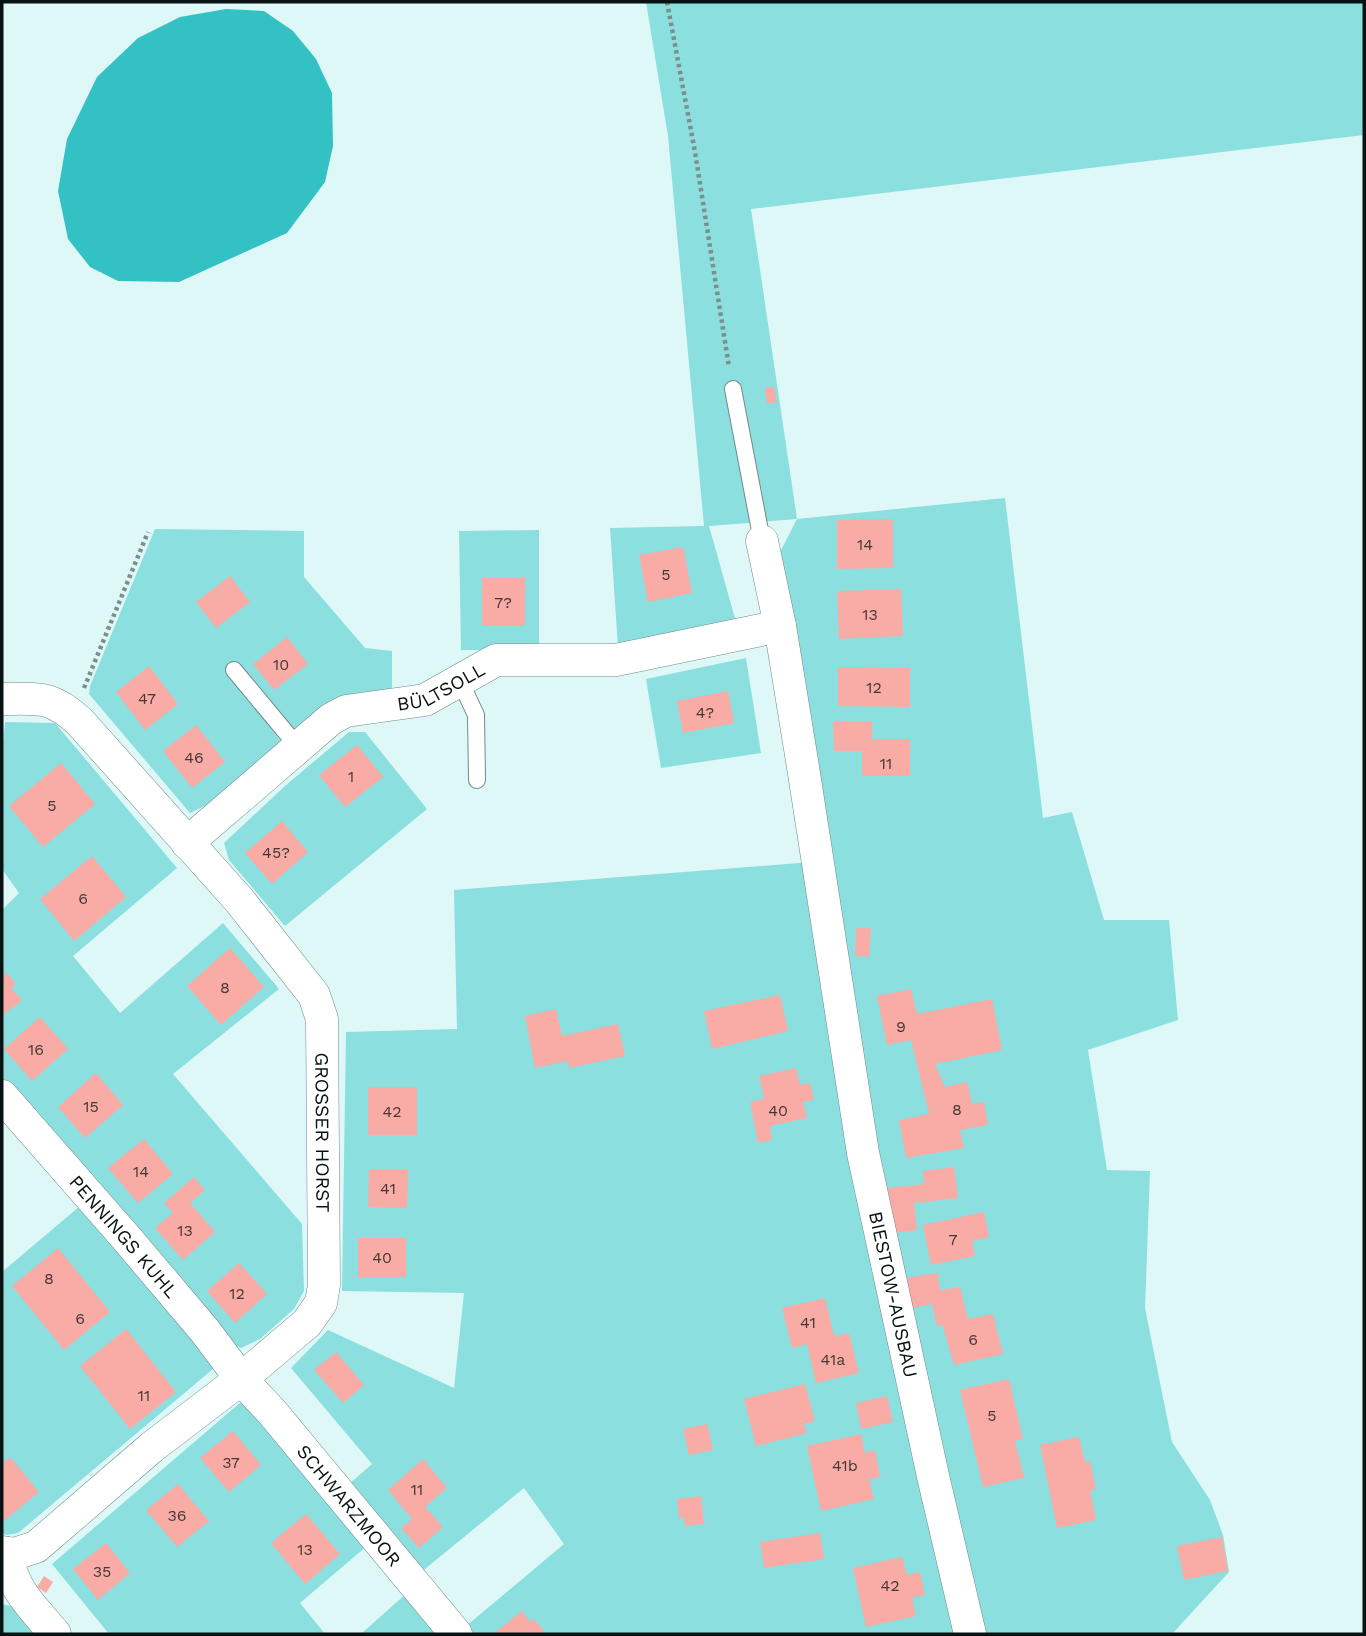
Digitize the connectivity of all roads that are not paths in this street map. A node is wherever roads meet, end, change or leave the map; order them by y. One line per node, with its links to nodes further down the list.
1 (733, 389): 2 (lane)
2 (762, 541): 3 (street, BIESTOW-AUSBAU)
3 (780, 626): 5 (street, BÜLTSOLL); 15 (street, BIESTOW-AUSBAU)
4 (234, 670): 7 (lane)
5 (460, 681): 7 (street, BÜLTSOLL); 8 (lane)
6 (2, 699): 9 (street, GROSSER HORST)
7 (298, 747): 9 (street, BÜLTSOLL)
8 (477, 779)
9 (187, 843): 11 (street, GROSSER HORST)
10 (2, 1096): 11 (street, PENNINGS KUHL)
11 (241, 1378): 12 (street, GROSSER HORST); 14 (street, SCHWARZMOOR)
12 (4, 1553): 13 (street)
13 (55, 1634)
14 (456, 1634)
15 (970, 1634)

